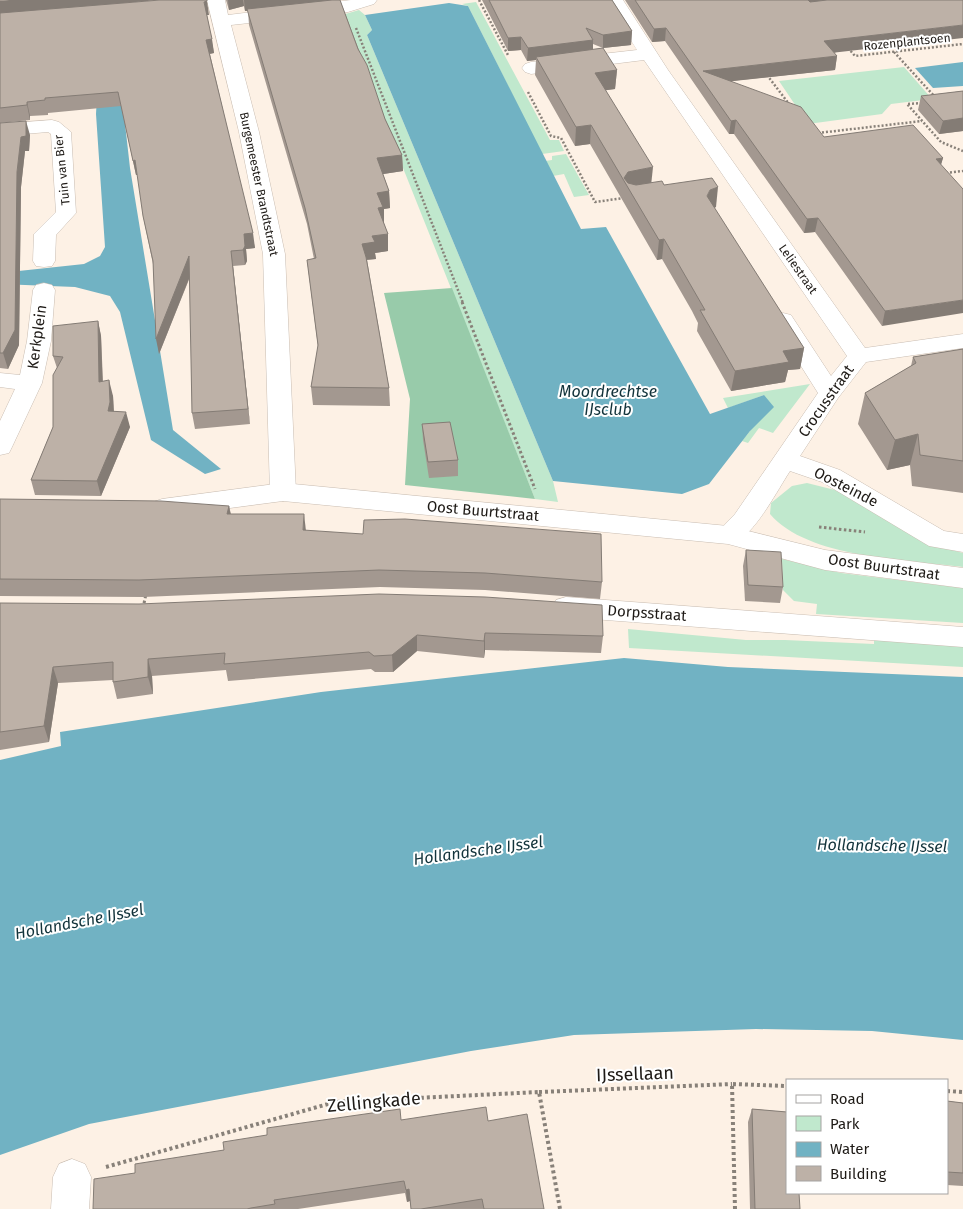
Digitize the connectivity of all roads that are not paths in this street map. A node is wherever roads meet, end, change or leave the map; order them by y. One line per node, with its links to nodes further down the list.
1 (614, 0): 5 (street, Leliestraat)
2 (358, 3): 4 (street)
3 (196, 4): 4 (street)
4 (218, 8): 18 (street, Burgemeester Brandtstraat)
5 (648, 54): 6 (street); 12 (street, Leliestraat)
6 (531, 68)
7 (0, 130): 8 (street, Tuin van Bier)
8 (44, 261)
9 (44, 290): 14 (street, Kerkplein)
10 (773, 304): 15 (street)
11 (963, 340): 12 (street, Crocusstraat)
12 (859, 356): 15 (street, Crocusstraat)
13 (0, 380): 14 (street, Kerkplein)
14 (30, 384): 16 (street)
15 (830, 394): 17 (street, Crocusstraat)
16 (0, 447)
17 (786, 460): 20 (street); 21 (street, Oosteinde)
18 (283, 492): 19 (street, Oost Buurtstraat); 20 (street, Oost Buurtstraat)
19 (143, 507)
20 (728, 535): 22 (street, Oost Buurtstraat)
21 (963, 543)
22 (963, 578)
23 (544, 606): 24 (street, Dorpsstraat)
24 (963, 636)

